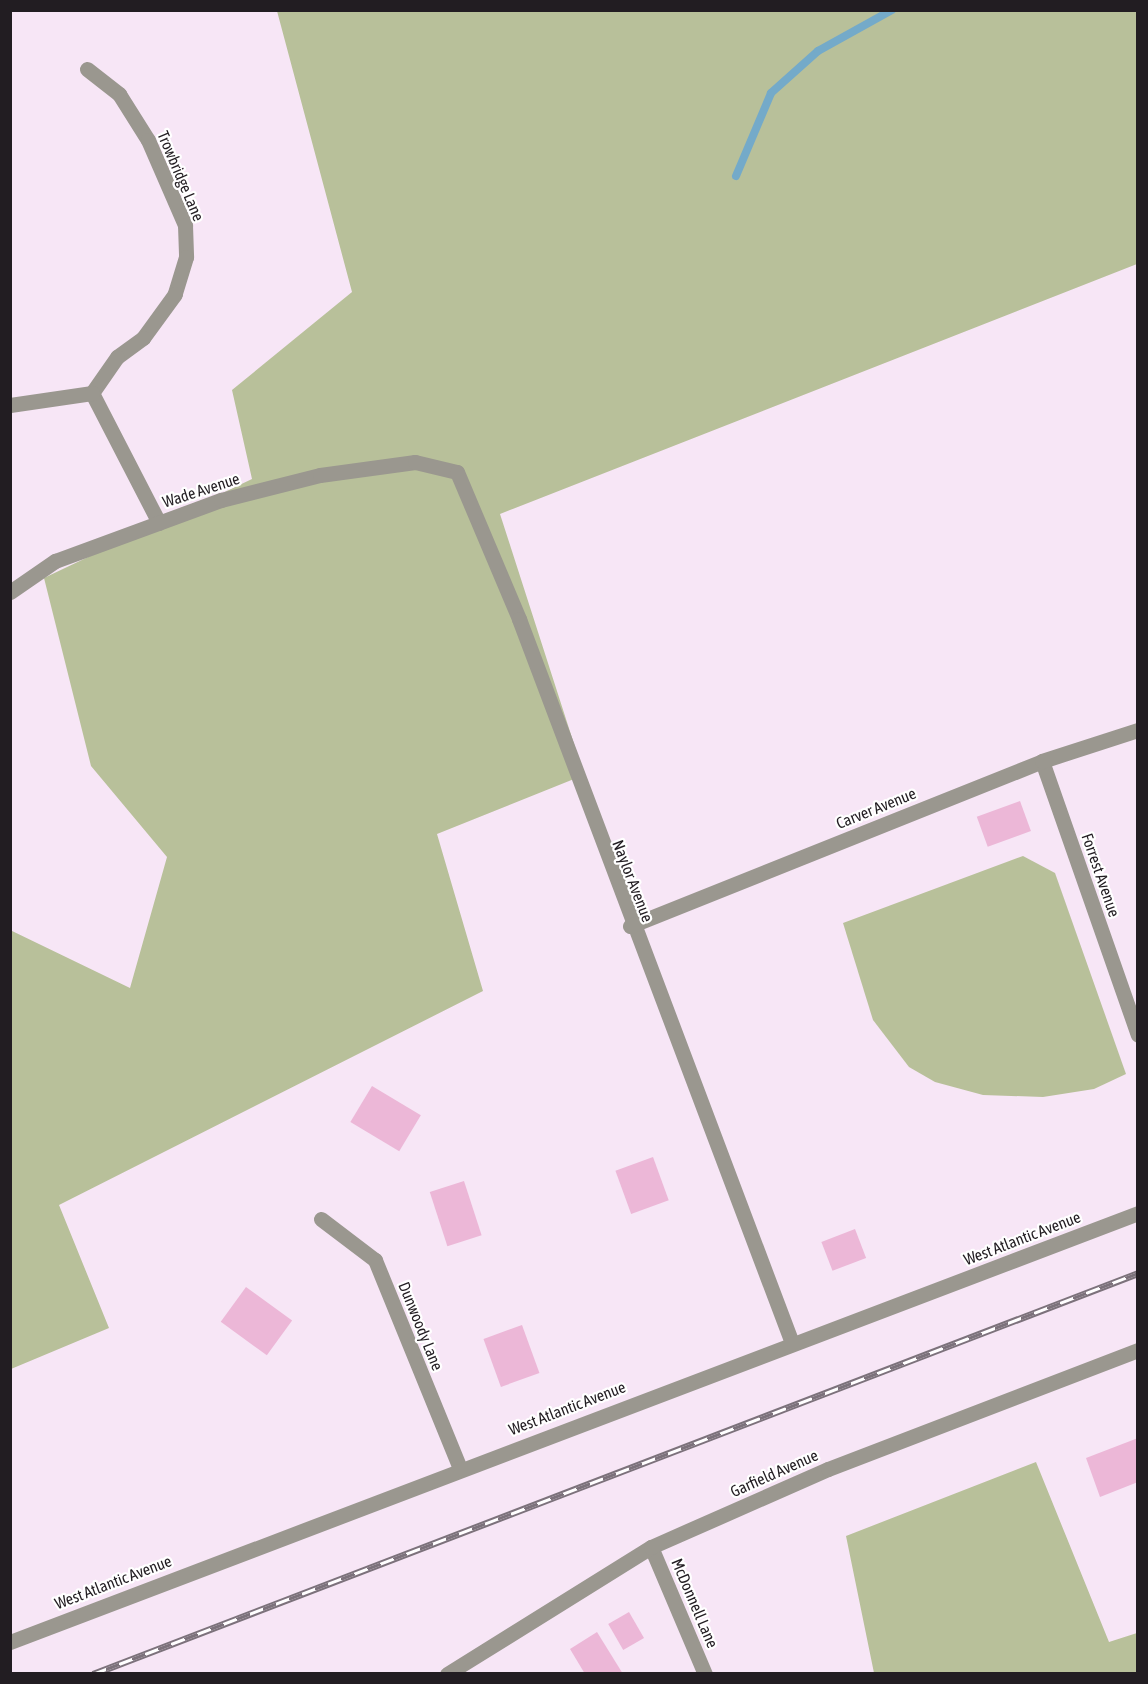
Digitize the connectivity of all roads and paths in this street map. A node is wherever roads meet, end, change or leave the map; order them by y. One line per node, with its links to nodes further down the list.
1 (87, 69): 2 (street, Trowbridge Lane)
2 (92, 393): 3 (street); 5 (street)
3 (10, 405)
4 (415, 462): 5 (street, Wade Avenue); 9 (street, Naylor Avenue)
5 (159, 523): 6 (street, Wade Avenue)
6 (10, 592)
7 (1137, 730): 8 (street, Carver Avenue)
8 (1042, 761): 9 (street, Carver Avenue); 10 (street, Forrest Avenue)
9 (630, 926): 13 (street, Naylor Avenue)
10 (1137, 1035)
11 (1137, 1213): 13 (street, West Atlantic Avenue)
12 (321, 1219): 15 (street, Dunwoody Lane)
13 (792, 1343): 15 (street, West Atlantic Avenue)
14 (1137, 1350): 16 (street, Garfield Avenue)
15 (460, 1468): 17 (street, West Atlantic Avenue)
16 (651, 1547): 18 (street, Garfield Avenue); 19 (street, McDonnell Lane)
17 (10, 1642)
18 (447, 1674)
19 (705, 1674)

